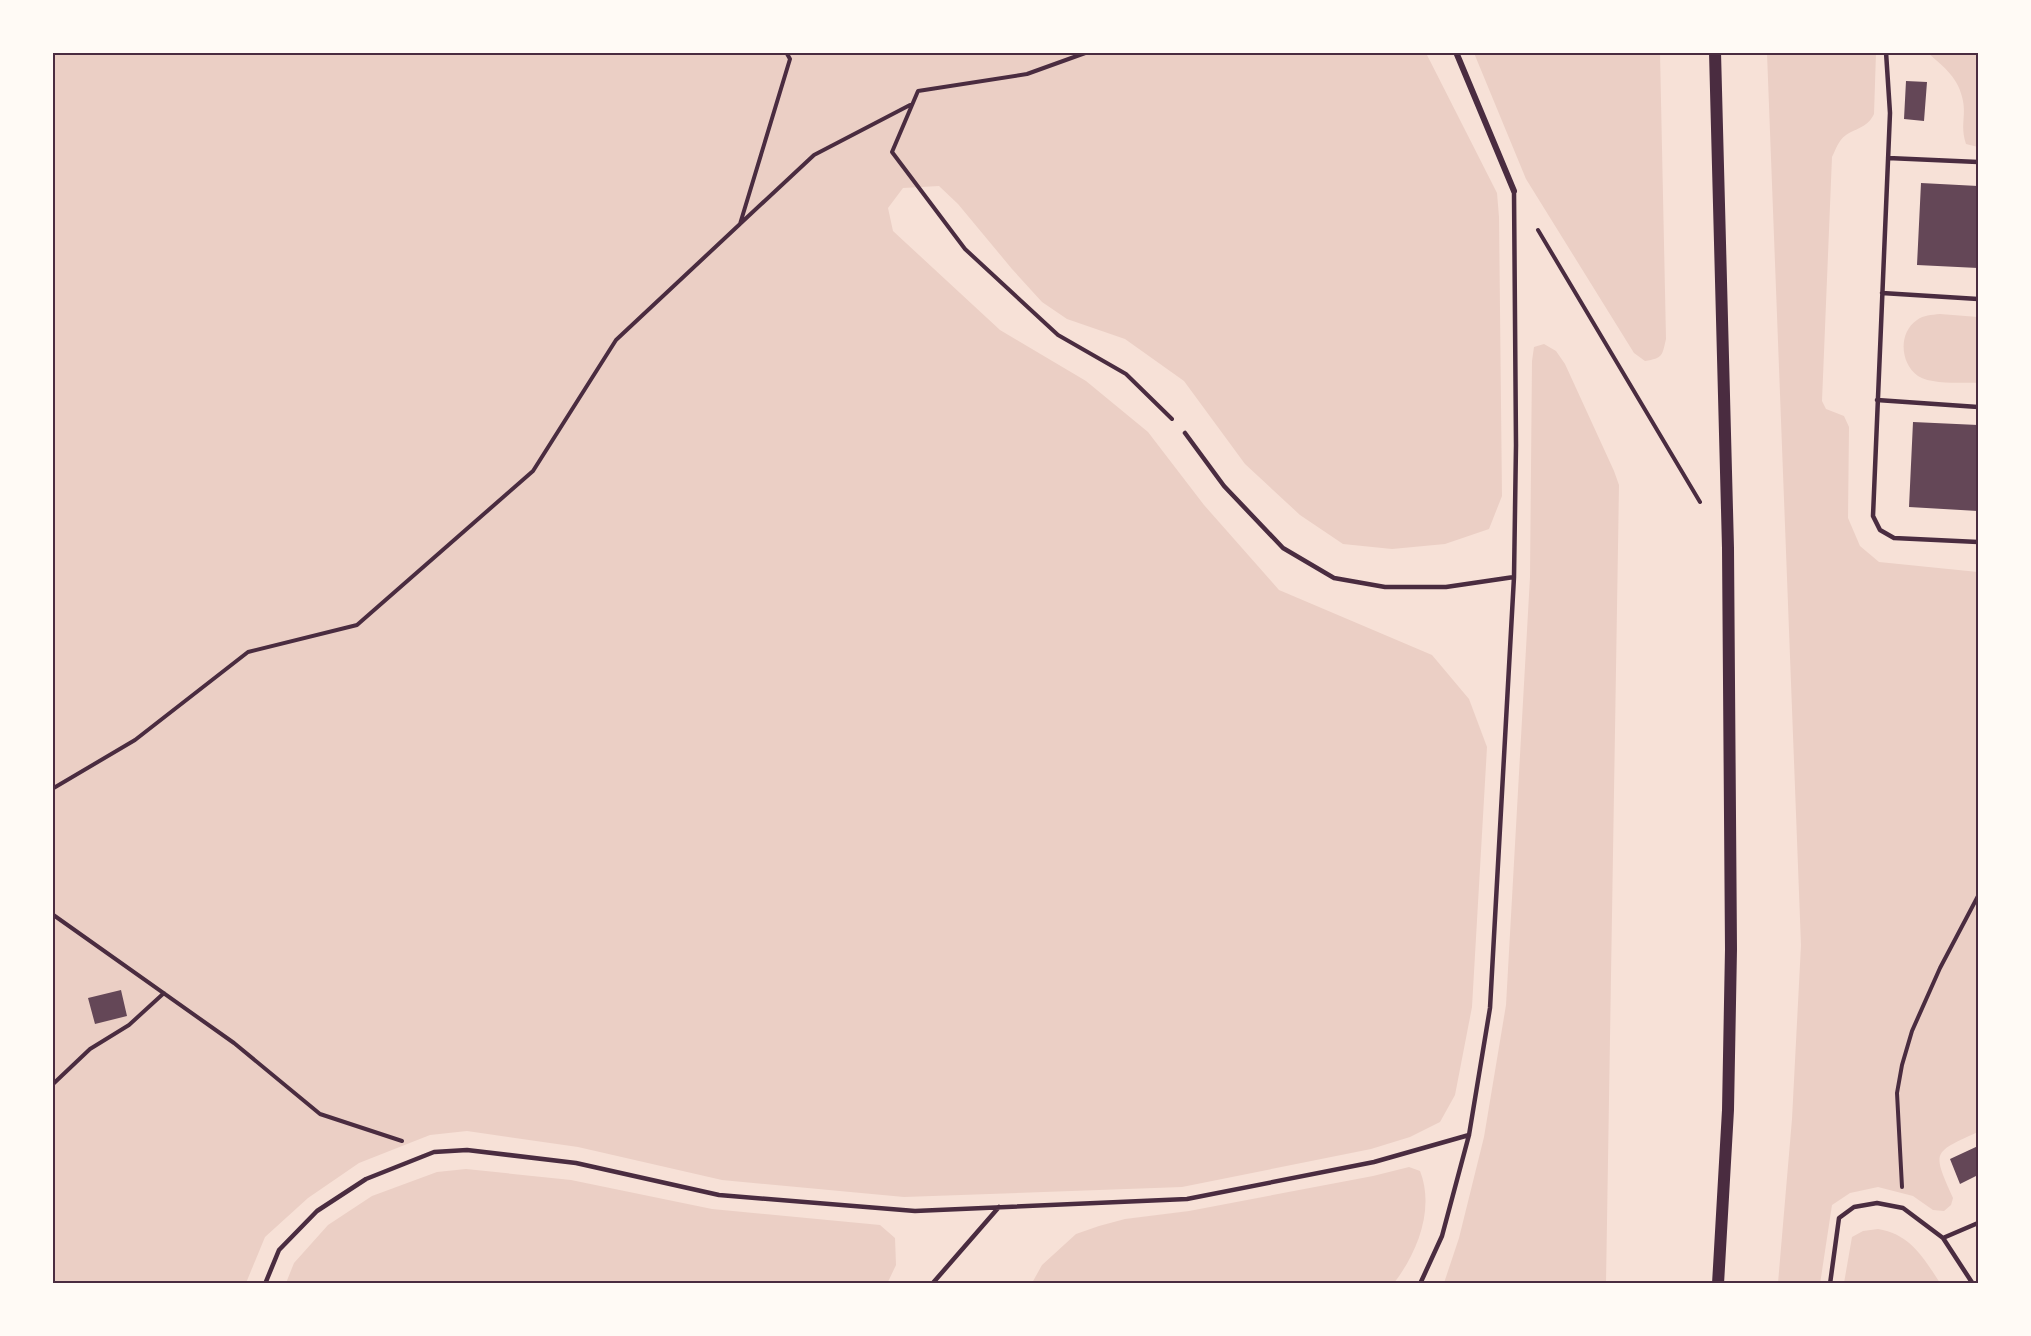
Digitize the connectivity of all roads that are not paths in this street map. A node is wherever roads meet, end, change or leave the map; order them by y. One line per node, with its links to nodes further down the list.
1 (1456, 52): 6 (street)
2 (1714, 52): 21 (main road)
3 (1886, 52): 4 (lane)
4 (1888, 158): 5 (lane); 7 (lane)
5 (1978, 162)
6 (1514, 191): 13 (lane)
7 (1882, 293): 8 (lane); 9 (lane)
8 (1978, 299)
9 (1877, 400): 10 (lane); 12 (lane)
10 (1978, 407)
11 (1185, 433): 13 (lane)
12 (1978, 542)
13 (1514, 577): 14 (lane)
14 (1469, 1136): 15 (lane); 20 (lane)
15 (999, 1207): 18 (lane); 19 (lane)
16 (1978, 1223): 17 (lane)
17 (1943, 1238): 22 (lane); 23 (lane)
18 (265, 1284)
19 (932, 1284)
20 (1420, 1284)
21 (1718, 1284)
22 (1830, 1284)
23 (1973, 1284)

